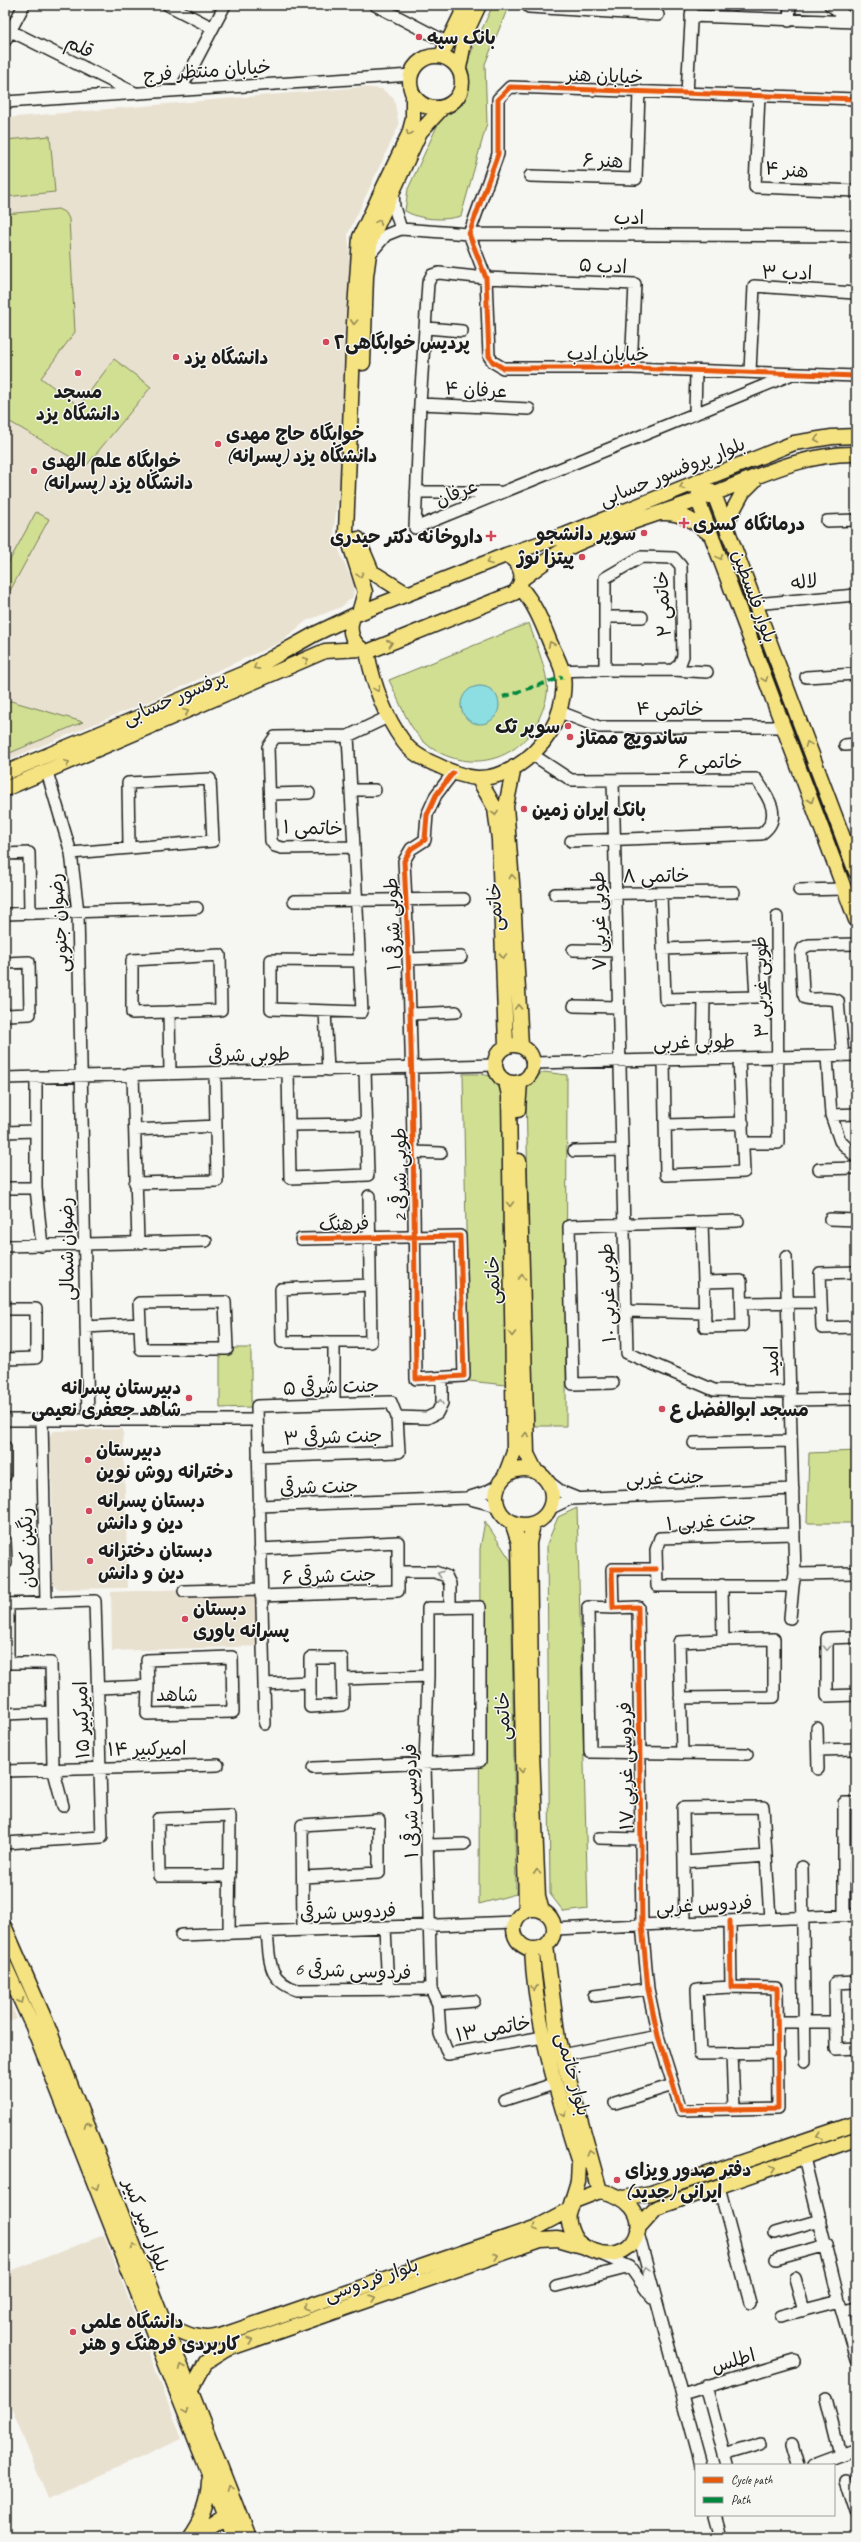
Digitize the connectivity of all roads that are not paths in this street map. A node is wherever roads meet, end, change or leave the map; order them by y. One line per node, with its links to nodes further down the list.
1 (24, 5): 16 (street)
2 (168, 5): 15 (street)
3 (225, 5): 15 (street)
4 (374, 5): 18 (street)
5 (466, 5): 18 (main road)
6 (479, 5): 19 (main road)
7 (790, 5): 13 (street)
8 (830, 5): 14 (street)
9 (529, 7): 10 (street)
10 (574, 7): 12 (street)
11 (692, 10): 13 (street); 24 (street)
12 (658, 15)
13 (789, 21): 14 (street)
14 (855, 22)
15 (213, 28): 21 (street)
16 (8, 29): 17 (street); 23 (street, قلم)
17 (5, 41)
18 (444, 50): 19 (main road); 20 (main road)
19 (459, 68): 29 (main road)
20 (411, 75): 21 (street, خیابان منتظر فرج); 25 (main road)
21 (181, 89): 23 (street, خیابان منتظر فرج)
22 (639, 91): 24 (street, خیابان هنر); 30 (street, هنر ۶); 34 (street, خیابان هنر)
23 (134, 93): 28 (street, خیابان منتظر فرج)
24 (687, 93): 26 (street, خیابان هنر)
25 (413, 94): 29 (main road); 65 (main road, one-way to 65)
26 (759, 96): 27 (street, خیابان هنر); 32 (street, هنر ۴)
27 (856, 99)
28 (5, 102)
29 (443, 107): 31 (main road)
30 (530, 176)
31 (392, 190): 33 (street); 36 (main road, one-way to 31)
32 (856, 191)
33 (401, 229): 34 (street, ادب); 36 (street)
34 (469, 234): 35 (street, ادب); 37 (street, خیابان ادب)
35 (856, 236)
36 (368, 257): 63 (main road)
37 (486, 278): 39 (street, عرفان); 41 (street, خیابان ادب); 41 (street, ادب ۵)
38 (854, 293): 43 (street, ادب ۳)
39 (426, 328): 40 (street); 46 (street, عرفان)
40 (462, 330)
41 (631, 368): 42 (street, خیابان ادب)
42 (696, 371): 43 (street, خیابان ادب); 48 (street)
43 (750, 372): 44 (street, خیابان ادب)
44 (796, 373): 45 (street, خیابان ادب); 48 (street, عرفان)
45 (856, 376)
46 (420, 404): 47 (street, عرفان ۴); 53 (street, عرفان)
47 (529, 409)
48 (695, 414): 54 (street, عرفان)
49 (856, 436): 52 (main road, بلوار پروفسور حسابی, one-way to 52)
50 (856, 454): 51 (main road, بلوار پروفسور حسابی)
51 (760, 475): 55 (main road, بلوار پروفسور حسابی); 60 (main road)
52 (700, 480): 55 (main road, بلوار فلسطین); 56 (main road, بلوار فلسطین); 62 (main road, بلوار پروفسور حسابی, one-way to 62)
53 (416, 492): 54 (street); 54 (street, عرفان)
54 (505, 492)
55 (714, 494): 56 (main road, بلوار پروفسور حسابی); 60 (main road, بلوار فلسطین)
56 (698, 500): 57 (main road, بلوار پروفسور حسابی); 61 (main road, بلوار فلسطین)
57 (656, 514): 61 (main road); 64 (main road, بلوار پروفسور حسابی)
58 (856, 520): 59 (street)
59 (827, 521)
60 (726, 526): 68 (main road, بلوار فلسطین)
61 (712, 536): 81 (main road, بلوار فلسطین, one-way to 81)
62 (506, 555): 64 (main road); 66 (main road, بلوار پروفسور حسابی, one-way to 66)
63 (381, 579): 65 (main road); 66 (main road)
64 (521, 583): 72 (main road, بلوار پروفسور حسابی, one-way to 64); 75 (main road, one-way to 64)
65 (365, 592): 69 (main road)
66 (407, 594): 69 (main road, پرفسور حسابی)
67 (856, 594): 68 (street, لاله)
68 (755, 604): 101 (main road, بلوار فلسطین, one-way to 68)
69 (356, 615): 72 (main road); 86 (main road, پرفسور حسابی, one-way to 86)
70 (605, 616): 71 (street); 73 (street, خاتمی ۲); 74 (street, خاتمی ۲)
71 (642, 617)
72 (364, 650): 80 (main road, one-way to 80); 85 (main road, پرفسور حسابی, one-way to 72)
73 (605, 668): 74 (street); 75 (street)
74 (674, 670): 76 (street)
75 (562, 671): 79 (main road)
76 (707, 672)
77 (856, 674): 78 (street)
78 (806, 677)
79 (560, 712): 81 (street, خاتمی ۴); 83 (main road)
80 (388, 717): 82 (street, خاتمی ۱); 87 (main road)
81 (783, 726): 102 (main road, بلوار فلسطین, one-way to 102)
82 (348, 736): 91 (street, خاتمی ۱); 94 (street, خاتمی ۱)
83 (533, 755): 84 (main road); 89 (street, خاتمی ۶)
84 (514, 767): 88 (main road); 135 (main road, خاتمی, one-way to 84)
85 (47, 772): 90 (main road, پرفسور حسابی); 99 (street, رضوان جنوبی)
86 (5, 773)
87 (453, 773): 88 (main road); 108 (street, طوبی شرقی ۱)
88 (478, 778): 134 (main road, خاتمی, one-way to 134)
89 (613, 780): 95 (street, طوبی غربی ۷); 95 (street, خاتمی ۶)
90 (5, 789)
91 (351, 790): 92 (street); 98 (street, خاتمی ۱)
92 (376, 790)
93 (309, 793): 94 (street)
94 (270, 794): 98 (street, خاتمی ۱)
95 (614, 839): 96 (street); 107 (street, طوبی غربی ۷)
96 (571, 841)
97 (129, 846): 97 (street); 99 (street)
98 (354, 847): 110 (street)
99 (71, 853): 113 (street, رضوان جنوبی)
100 (5, 854): 114 (street)
101 (856, 872)
102 (845, 889): 103 (street); 117 (main road, بلوار فلسطین)
103 (799, 890)
104 (734, 892): 105 (street, خاتمی ۸)
105 (661, 893): 107 (street, خاتمی ۸); 119 (street)
106 (555, 894): 107 (street, خاتمی ۸)
107 (615, 894): 121 (street, طوبی غربی ۷)
108 (406, 899): 109 (street); 110 (street); 123 (street, طوبی شرقی ۱)
109 (464, 899)
110 (357, 900): 111 (street); 124 (street)
111 (294, 901)
112 (196, 908): 113 (street)
113 (78, 912): 114 (street); 153 (street, رضوان جنوبی)
114 (30, 913): 115 (street)
115 (5, 914)
116 (777, 917): 139 (street, طوبی غربی ۳)
117 (856, 920)
118 (856, 944): 138 (street)
119 (663, 949): 126 (street); 126 (street)
120 (573, 950): 121 (street)
121 (616, 951): 128 (street, طوبی غربی ۷)
122 (461, 957): 123 (street)
123 (408, 958): 132 (street, طوبی شرقی ۱)
124 (358, 961): 129 (street); 129 (street)
125 (5, 963): 133 (street)
126 (704, 998): 141 (street)
127 (574, 1006): 128 (street)
128 (618, 1007): 143 (street, طوبی غربی ۷)
129 (325, 1011): 148 (street)
130 (168, 1012): 130 (street); 151 (street)
131 (456, 1012): 132 (street)
132 (411, 1014): 146 (street, طوبی شرقی ۱)
133 (5, 1015)
134 (506, 1046): 135 (main road); 145 (main road)
135 (521, 1046): 144 (main road)
136 (856, 1055): 138 (street, طوبی غربی)
137 (827, 1056): 138 (street, طوبی غربی); 139 (street, طوبی غربی); 159 (street)
138 (843, 1056)
139 (779, 1057): 140 (street, طوبی غربی); 168 (street, طوبی غربی ۳)
140 (738, 1058): 141 (street, طوبی غربی); 160 (street)
141 (704, 1059): 142 (street, طوبی غربی)
142 (664, 1060): 143 (street, طوبی غربی); 163 (street)
143 (619, 1061): 144 (street, طوبی غربی); 169 (street, طوبی غربی ۱۰)
144 (534, 1063): 157 (main road)
145 (495, 1065): 146 (street, طوبی شرقی); 156 (main road)
146 (413, 1067): 147 (street, طوبی شرقی); 171 (street, طوبی شرقی 2)
147 (365, 1069): 148 (street, طوبی شرقی); 161 (street)
148 (328, 1070): 149 (street, طوبی شرقی)
149 (288, 1071): 150 (street, طوبی شرقی); 162 (street)
150 (215, 1073): 151 (street, طوبی شرقی); 164 (street)
151 (170, 1074): 152 (street, طوبی شرقی)
152 (133, 1075): 153 (street, طوبی شرقی); 165 (street)
153 (81, 1076): 155 (street, طوبی شرقی); 190 (street, رضوان شمالی)
154 (5, 1078): 155 (street, طوبی شرقی)
155 (36, 1078): 166 (street)
156 (506, 1082): 157 (main road); 225 (main road, خاتمی, one-way to 225)
157 (520, 1082): 223 (main road, خاتمی, one-way to 157)
158 (856, 1114): 159 (street)
159 (831, 1115): 173 (street)
160 (743, 1123): 163 (street); 168 (street)
161 (367, 1124): 162 (street); 162 (street)
162 (289, 1125)
163 (665, 1125): 168 (street)
164 (216, 1126): 165 (street); 176 (street)
165 (135, 1130): 176 (street)
166 (35, 1131): 167 (street); 178 (street)
167 (5, 1132)
168 (743, 1143)
169 (621, 1150): 170 (street); 184 (street, طوبی غربی ۱۰)
170 (574, 1151)
171 (414, 1152): 172 (street); 185 (street, طوبی شرقی 2)
172 (441, 1153)
173 (856, 1157)
174 (856, 1168): 175 (street)
175 (819, 1170)
176 (135, 1183): 189 (street)
177 (5, 1188): 178 (street)
178 (36, 1188): 192 (street)
179 (369, 1196): 186 (street)
180 (830, 1220): 181 (street)
181 (856, 1220)
182 (738, 1221): 183 (street)
183 (702, 1222): 184 (street); 195 (street)
184 (624, 1224): 201 (street, طوبی غربی ۱۰); 209 (street)
185 (414, 1237): 186 (street, فرهنگ); 208 (street, طوبی شرقی 2); 208 (street, فرهنگ)
186 (370, 1238): 187 (street, فرهنگ); 196 (street)
187 (301, 1239)
188 (206, 1241): 189 (street)
189 (138, 1243): 190 (street)
190 (84, 1244): 192 (street); 204 (street, رضوان شمالی)
191 (5, 1246): 192 (street)
192 (42, 1246)
193 (786, 1257): 197 (street, امید)
194 (856, 1272): 198 (street)
195 (704, 1282): 199 (street); 202 (street)
196 (370, 1285): 206 (street); 206 (street)
197 (789, 1302): 198 (street); 199 (street); 210 (street, امید)
198 (821, 1302): 205 (street)
199 (742, 1303): 202 (street)
200 (5, 1309): 207 (street)
201 (626, 1311): 202 (street); 210 (street, طوبی غربی ۱۰)
202 (705, 1313)
203 (140, 1324): 203 (street); 204 (street)
204 (86, 1327): 218 (street, رضوان شمالی)
205 (856, 1327)
206 (334, 1342): 212 (street)
207 (5, 1359)
208 (442, 1378): 214 (street, one-way to 208)
209 (613, 1383)
210 (790, 1396): 211 (street); 219 (street, امید)
211 (856, 1399)
212 (334, 1402): 213 (street, جنت شرقی ۵); 214 (street, جنت شرقی ۵)
213 (257, 1406): 216 (street, جنت شرقی)
214 (396, 1417): 222 (street, جنت شرقی ۳)
215 (5, 1420): 217 (street)
216 (257, 1420): 218 (street); 222 (street, جنت شرقی)
217 (42, 1421): 218 (street); 246 (street, رنگین کمان)
218 (88, 1421)
219 (791, 1441): 220 (street); 226 (street, امید)
220 (694, 1443)
221 (6, 1447): 224 (street)
222 (258, 1457): 229 (street, جنت شرقی)
223 (540, 1475): 225 (main road); 228 (street, جنت غربی); 231 (main road)
224 (5, 1476)
225 (502, 1480): 227 (street); 230 (main road)
226 (793, 1489): 228 (street, جنت غربی); 234 (street, امید)
227 (466, 1498): 229 (street, جنت شرقی); 230 (street)
228 (577, 1498): 231 (street)
229 (259, 1506): 236 (street)
230 (498, 1506): 232 (main road)
231 (549, 1509): 233 (main road)
232 (512, 1522): 233 (main road); 293 (main road, خاتمی, one-way to 293)
233 (533, 1524): 292 (main road, خاتمی, one-way to 233)
234 (794, 1534): 238 (street, جنت غربی ۱); 241 (street, امید)
235 (5, 1540): 237 (street)
236 (260, 1549): 239 (street); 245 (street)
237 (6, 1563)
238 (656, 1569): 242 (street); 249 (street)
239 (398, 1572): 245 (street, جنت شرقی ۶); 248 (street, one-way to 239)
240 (856, 1573): 241 (street)
241 (795, 1574): 243 (street, امید)
242 (722, 1585): 243 (street); 252 (street)
243 (793, 1586): 250 (street, امید)
244 (184, 1591): 245 (street, جنت شرقی ۶)
245 (261, 1593): 257 (street)
246 (46, 1602): 247 (street); 259 (street, امیرکبیر ۱۵)
247 (7, 1604): 253 (street)
248 (450, 1607): 254 (street, فردوسی شرقی ۱); 272 (street)
249 (613, 1608): 269 (street, فردوسی غربی ۱۷); 269 (street)
250 (790, 1618)
251 (856, 1638): 260 (street, one-way to 260)
252 (723, 1640): 261 (street); 261 (street)
253 (7, 1663): 262 (street)
254 (428, 1676): 255 (street); 272 (street, فردوسی شرقی ۱)
255 (343, 1679): 256 (street); 256 (street)
256 (309, 1682): 257 (street)
257 (264, 1684): 264 (street)
258 (148, 1686): 258 (street, شاهد); 259 (street, شاهد)
259 (98, 1688): 273 (street, امیرکبیر ۱۵)
260 (856, 1695)
261 (680, 1698): 268 (street)
262 (52, 1712): 263 (street); 274 (street)
263 (5, 1714)
264 (265, 1724)
265 (817, 1728): 267 (street)
266 (856, 1749): 267 (street)
267 (818, 1750): 276 (street)
268 (682, 1752): 269 (street); 270 (street)
269 (640, 1753): 281 (street, فردوسی غربی ۱۷)
270 (747, 1754)
271 (218, 1765): 273 (street, امیرکبیر ۱۴)
272 (425, 1765): 275 (street); 284 (street, فردوسی شرقی ۱)
273 (101, 1767): 274 (street, امیرکبیر ۱۴); 282 (street, امیرکبیر ۱۵)
274 (53, 1768): 277 (street, امیرکبیر ۱۴); 279 (street)
275 (313, 1768)
276 (818, 1769)
277 (5, 1771)
278 (856, 1803): 285 (street)
279 (63, 1806)
280 (599, 1838): 281 (street)
281 (641, 1839): 301 (street, فردوسی غربی ۱۷)
282 (5, 1843)
283 (464, 1844): 284 (street)
284 (428, 1845): 302 (street, فردوسی شرقی ۱)
285 (844, 1854): 286 (street); 294 (street)
286 (856, 1854)
287 (766, 1856): 288 (street); 288 (street); 297 (street)
288 (684, 1862): 300 (street)
289 (802, 1867): 296 (street)
290 (230, 1876): 290 (street); 308 (street)
291 (303, 1877): 291 (street); 306 (street)
292 (542, 1910): 293 (main road); 305 (main road)
293 (526, 1911): 299 (main road)
294 (844, 1915): 295 (street, فردوس غربی); 296 (street, فردوس غربی)
295 (856, 1915)
296 (804, 1917): 297 (street, فردوس غربی); 321 (street)
297 (770, 1919): 298 (street, فردوس غربی)
298 (730, 1921): 300 (street, فردوس غربی); 314 (street)
299 (515, 1922): 302 (street, فردوس شرقی); 311 (main road)
300 (685, 1923): 301 (street, فردوس غربی)
301 (642, 1925): 305 (street, فردوس غربی); 316 (street, فردوسی غربی ۱۷)
302 (430, 1926): 303 (street, فردوس شرقی); 315 (street, فردوسی شرقی ۱)
303 (385, 1927): 306 (street, فردوس شرقی); 317 (street)
304 (5, 1928): 340 (main road, بلوار امیر کبیر, one-way to 304)
305 (555, 1929): 310 (main road)
306 (303, 1930): 307 (street, فردوس شرقی)
307 (267, 1932): 308 (street, فردوس شرقی); 317 (street, فردوسی شرقی 6)
308 (229, 1933): 309 (street, فردوس شرقی)
309 (181, 1935)
310 (546, 1946): 311 (main road); 330 (main road, بلوار خاتمی)
311 (532, 1949): 325 (main road, بلوار خاتمی, one-way to 325)
312 (5, 1966): 341 (main road, بلوار امیر کبیر, one-way to 341)
313 (856, 1982): 323 (street)
314 (731, 1987): 322 (street); 327 (street)
315 (432, 1989): 317 (street, فردوسی شرقی 6); 320 (street, فردوسی شرقی ۱)
316 (648, 1989): 318 (street); 324 (street, فردوسی غربی ۱۷)
317 (388, 1990)
318 (594, 1996)
319 (474, 2001): 320 (street)
320 (438, 2004): 329 (street, فردوسی شرقی ۱)
321 (805, 2021): 322 (street); 323 (street); 331 (street)
322 (778, 2022): 328 (street)
323 (835, 2022): 326 (street)
324 (658, 2036): 330 (street); 333 (street, فردوسی غربی ۱۷)
325 (543, 2037): 329 (street, خاتمی ۱۳); 332 (main road, بلوار خاتمی)
326 (856, 2048)
327 (732, 2053): 328 (street); 336 (street)
328 (779, 2053): 336 (street)
329 (448, 2054)
330 (562, 2056): 343 (main road, بلوار خاتمی, one-way to 330)
331 (805, 2061)
332 (554, 2084): 334 (street); 345 (main road, بلوار خاتمی, one-way to 345)
333 (673, 2085): 335 (street); 336 (street, فردوسی غربی ۱۷)
334 (504, 2100)
335 (614, 2103)
336 (734, 2109)
337 (856, 2123): 344 (main road, one-way to 344)
338 (856, 2139): 339 (main road)
339 (804, 2158): 342 (main road, one-way to 339); 346 (street)
340 (101, 2160): 341 (main road); 362 (main road, بلوار امیر کبیر, one-way to 340)
341 (87, 2164): 377 (main road, بلوار امیر کبیر, one-way to 377)
342 (719, 2187): 347 (main road); 356 (street)
343 (600, 2191): 344 (main road); 345 (main road)
344 (623, 2198): 347 (main road)
345 (569, 2209): 350 (main road); 362 (main road, بلوار فردوسی, one-way to 362)
346 (820, 2220): 348 (street); 349 (street)
347 (638, 2231): 351 (main road); 357 (street, one-way to 347)
348 (775, 2233)
349 (827, 2245): 352 (street); 358 (street)
350 (582, 2246): 351 (main road); 366 (main road, بلوار فردوسی, one-way to 350)
351 (603, 2255): 353 (street)
352 (776, 2259)
353 (630, 2267): 355 (street); 357 (street)
354 (794, 2278): 360 (street)
355 (556, 2286)
356 (750, 2303)
357 (657, 2304): 367 (street)
358 (841, 2306): 359 (street); 360 (street); 363 (street)
359 (856, 2308)
360 (804, 2310): 361 (street)
361 (781, 2316)
362 (165, 2324): 366 (main road, بلوار امیر کبیر, one-way to 362)
363 (856, 2360)
364 (794, 2361): 365 (street, اطلس)
365 (706, 2386): 367 (street, اطلس); 373 (street)
366 (191, 2390): 381 (main road, بلوار امیر کبیر, one-way to 366)
367 (682, 2394): 374 (street)
368 (826, 2398): 372 (street)
369 (761, 2444): 373 (street)
370 (792, 2444): 375 (street)
371 (856, 2449): 372 (street)
372 (840, 2455): 376 (street)
373 (725, 2460)
374 (701, 2464)
375 (798, 2464)
376 (816, 2464)
377 (210, 2476): 380 (main road, بلوار امیر کبیر); 384 (main road)
378 (846, 2482): 379 (street)
379 (856, 2512)
380 (225, 2516): 381 (main road); 383 (main road, بلوار امیر کبیر); 385 (main road)
381 (241, 2516): 383 (main road); 386 (main road, بلوار امیر کبیر)
382 (715, 2516): 387 (street)
383 (229, 2535)
384 (189, 2537)
385 (194, 2537)
386 (248, 2537)
387 (721, 2537)

